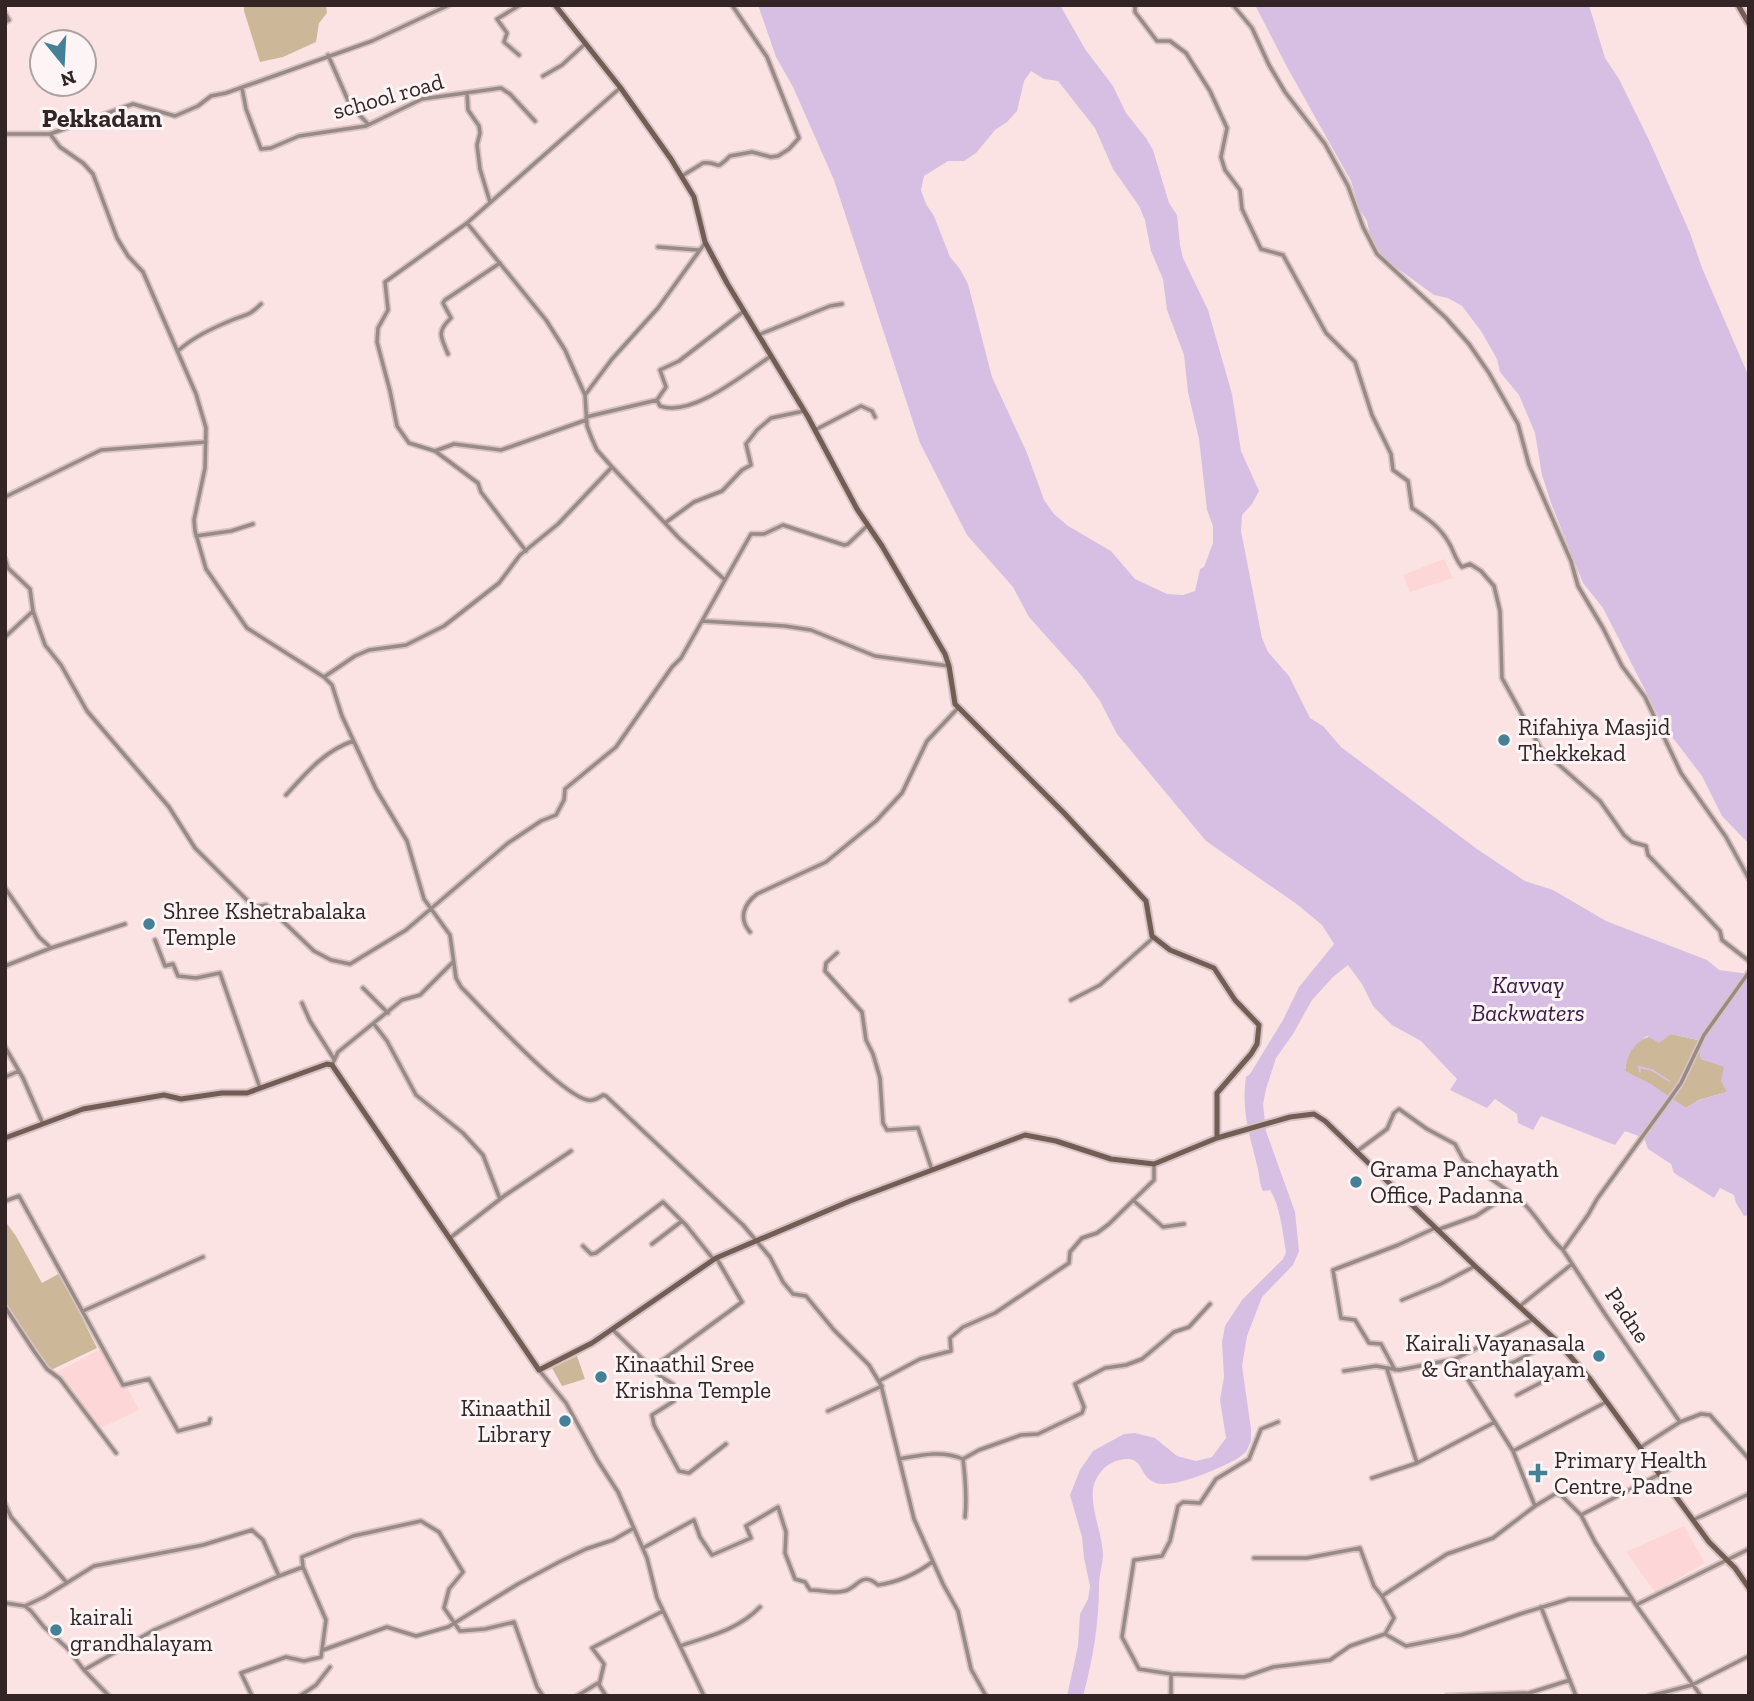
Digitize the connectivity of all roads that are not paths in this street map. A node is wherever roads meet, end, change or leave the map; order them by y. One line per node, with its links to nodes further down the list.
1 (449, 5): 8 (street)
2 (520, 5): 14 (street)
3 (555, 5): 12 (main road)
4 (732, 5): 23 (street)
5 (1135, 5): 71 (street)
6 (1233, 5): 62 (street)
7 (1738, 5): 11 (main road)
8 (440, 7): 13 (street)
9 (5, 13): 10 (street)
10 (5, 22)
11 (1749, 24)
12 (586, 43): 15 (street); 16 (main road)
13 (328, 55): 17 (street); 20 (street)
14 (519, 55)
15 (543, 76)
16 (620, 87): 23 (main road); 24 (street)
17 (242, 88): 20 (street, school road); 22 (street)
18 (467, 93): 19 (street, school road); 20 (street, school road); 24 (street)
19 (535, 121)
20 (368, 124)
21 (5, 134): 22 (street)
22 (50, 134): 34 (street)
23 (682, 176): 26 (main road)
24 (491, 202): 25 (street)
25 (467, 223): 29 (street); 44 (street)
26 (705, 242): 28 (street); 32 (main road)
27 (658, 247): 28 (street)
28 (698, 250): 37 (street)
29 (500, 263): 35 (street); 37 (street)
30 (261, 304): 34 (street)
31 (842, 304): 33 (street)
32 (744, 311): 33 (main road); 38 (street)
33 (758, 335): 36 (main road)
34 (178, 351): 43 (street)
35 (447, 354)
36 (771, 356): 38 (street); 39 (main road)
37 (585, 396): 41 (street)
38 (657, 400): 41 (street)
39 (804, 411): 42 (main road); 47 (street)
40 (875, 417): 42 (street)
41 (586, 419): 44 (street); 45 (street)
42 (815, 430): 49 (main road)
43 (206, 442): 46 (street); 50 (street)
44 (435, 451): 51 (street)
45 (612, 467): 47 (street); 51 (street)
46 (5, 497)
47 (665, 523): 53 (street)
48 (253, 524): 50 (street)
49 (868, 525): 53 (street); 57 (main road)
50 (196, 536): 58 (street)
51 (526, 551): 58 (street)
52 (5, 559): 54 (street)
53 (725, 580): 55 (street)
54 (33, 611): 56 (street); 64 (street)
55 (702, 621): 57 (street); 64 (street)
56 (5, 637)
57 (949, 666): 59 (main road)
58 (324, 677): 60 (street)
59 (958, 708): 66 (street); 67 (main road)
60 (353, 741): 61 (street); 64 (street)
61 (286, 795)
62 (1749, 879)
63 (5, 888): 69 (street)
64 (431, 910): 72 (street)
65 (125, 924): 69 (street)
66 (750, 932)
67 (1154, 937): 76 (street); 86 (main road)
68 (155, 940): 84 (street)
69 (51, 948): 73 (street)
70 (837, 953): 91 (street)
71 (1749, 961)
72 (453, 962): 78 (street); 100 (street)
73 (5, 966)
74 (1749, 972): 103 (street)
75 (363, 988): 78 (street)
76 (1071, 1000)
77 (302, 1003): 81 (street)
78 (388, 1013): 79 (street)
79 (374, 1024): 81 (street); 93 (street)
80 (5, 1047): 82 (street)
81 (333, 1062): 84 (main road); 99 (main road)
82 (19, 1071): 83 (street); 85 (street)
83 (5, 1077)
84 (260, 1088): 85 (main road)
85 (43, 1124): 87 (main road)
86 (1217, 1138): 89 (main road); 90 (main road)
87 (5, 1139)
88 (571, 1151): 93 (street)
89 (1356, 1152): 92 (street, Padne); 98 (main road)
90 (1154, 1164): 91 (main road); 94 (street)
91 (932, 1170): 100 (main road)
92 (1511, 1193): 98 (street); 103 (street, Padne)
93 (500, 1199): 99 (street)
94 (1133, 1200): 97 (street); 124 (street)
95 (5, 1201): 112 (street)
96 (682, 1221): 101 (street); 102 (street); 105 (street)
97 (1184, 1224)
98 (1436, 1229): 107 (main road); 121 (street)
99 (449, 1239): 120 (main road)
100 (758, 1241): 105 (main road); 124 (street)
101 (652, 1244)
102 (583, 1246)
103 (1563, 1250): 106 (street, Padne)
104 (203, 1257): 112 (street)
105 (715, 1259): 114 (main road); 118 (street)
106 (1572, 1264): 110 (street); 132 (street, Padne)
107 (1475, 1266): 108 (street); 110 (main road)
108 (1402, 1300)
109 (1210, 1304): 138 (street)
110 (1520, 1306): 113 (main road)
111 (5, 1307): 136 (street)
112 (83, 1311): 129 (street)
113 (1534, 1319): 115 (main road); 116 (street)
114 (612, 1329): 118 (street); 120 (main road)
115 (1556, 1340): 117 (main road); 123 (street)
116 (1455, 1359): 121 (street); 123 (street)
117 (1577, 1364): 126 (street); 127 (main road)
118 (652, 1368): 133 (street)
119 (1387, 1369): 121 (street); 122 (street); 141 (street)
120 (539, 1370): 150 (street)
121 (1395, 1370)
122 (1344, 1371)
123 (1470, 1380): 131 (street)
124 (879, 1381): 125 (street)
125 (882, 1386): 128 (street); 137 (street)
126 (1517, 1395)
127 (1606, 1402): 134 (main road); 135 (street)
128 (828, 1411)
129 (210, 1419)
130 (1278, 1422): 175 (street)
131 (1495, 1422): 135 (street); 141 (street)
132 (1680, 1422): 134 (street); 140 (street)
133 (726, 1444)
134 (1641, 1447): 142 (main road)
135 (1513, 1451): 146 (street)
136 (116, 1453)
137 (899, 1459): 138 (street); 155 (street)
138 (963, 1459): 148 (street)
139 (1689, 1459): 142 (street)
140 (1749, 1459)
141 (1417, 1462): 143 (street)
142 (1661, 1475): 147 (street); 149 (main road)
143 (1372, 1478)
144 (1749, 1494): 149 (street)
145 (5, 1504): 158 (street)
146 (1535, 1506): 147 (street); 160 (street)
147 (1581, 1515): 161 (street)
148 (965, 1517)
149 (1693, 1520): 154 (main road)
150 (634, 1528): 151 (street); 168 (street)
151 (643, 1548): 155 (street); 167 (street)
152 (1749, 1549): 154 (street)
153 (1254, 1558): 160 (street)
154 (1726, 1560): 159 (main road); 163 (street)
155 (932, 1562): 186 (street)
156 (303, 1567): 157 (street); 168 (street); 171 (street)
157 (279, 1576): 158 (street); 174 (street)
158 (67, 1583): 164 (street)
159 (1749, 1588)
160 (1382, 1596): 169 (street)
161 (1631, 1598): 163 (street); 166 (street)
162 (5, 1603): 164 (street)
163 (1636, 1605): 178 (street)
164 (25, 1606): 174 (street)
165 (760, 1607): 170 (street)
166 (1542, 1607): 169 (street); 176 (street)
167 (663, 1611): 170 (street); 177 (street)
168 (455, 1624): 171 (street); 182 (street)
169 (1385, 1634): 175 (street)
170 (680, 1646): 185 (street)
171 (323, 1650): 180 (street)
172 (1749, 1656): 178 (street)
173 (330, 1667): 181 (street)
174 (84, 1670): 179 (street)
175 (1171, 1674): 187 (street)
176 (1570, 1680): 188 (street); 189 (street)
177 (600, 1685): 183 (street); 184 (street)
178 (1692, 1685): 190 (street); 191 (street)
179 (109, 1696)
180 (251, 1696)
181 (300, 1696)
182 (543, 1696)
183 (577, 1696)
184 (606, 1696)
185 (704, 1696)
186 (986, 1696)
187 (1171, 1696)
188 (1447, 1696)
189 (1576, 1696)
190 (1650, 1696)
191 (1701, 1696)

